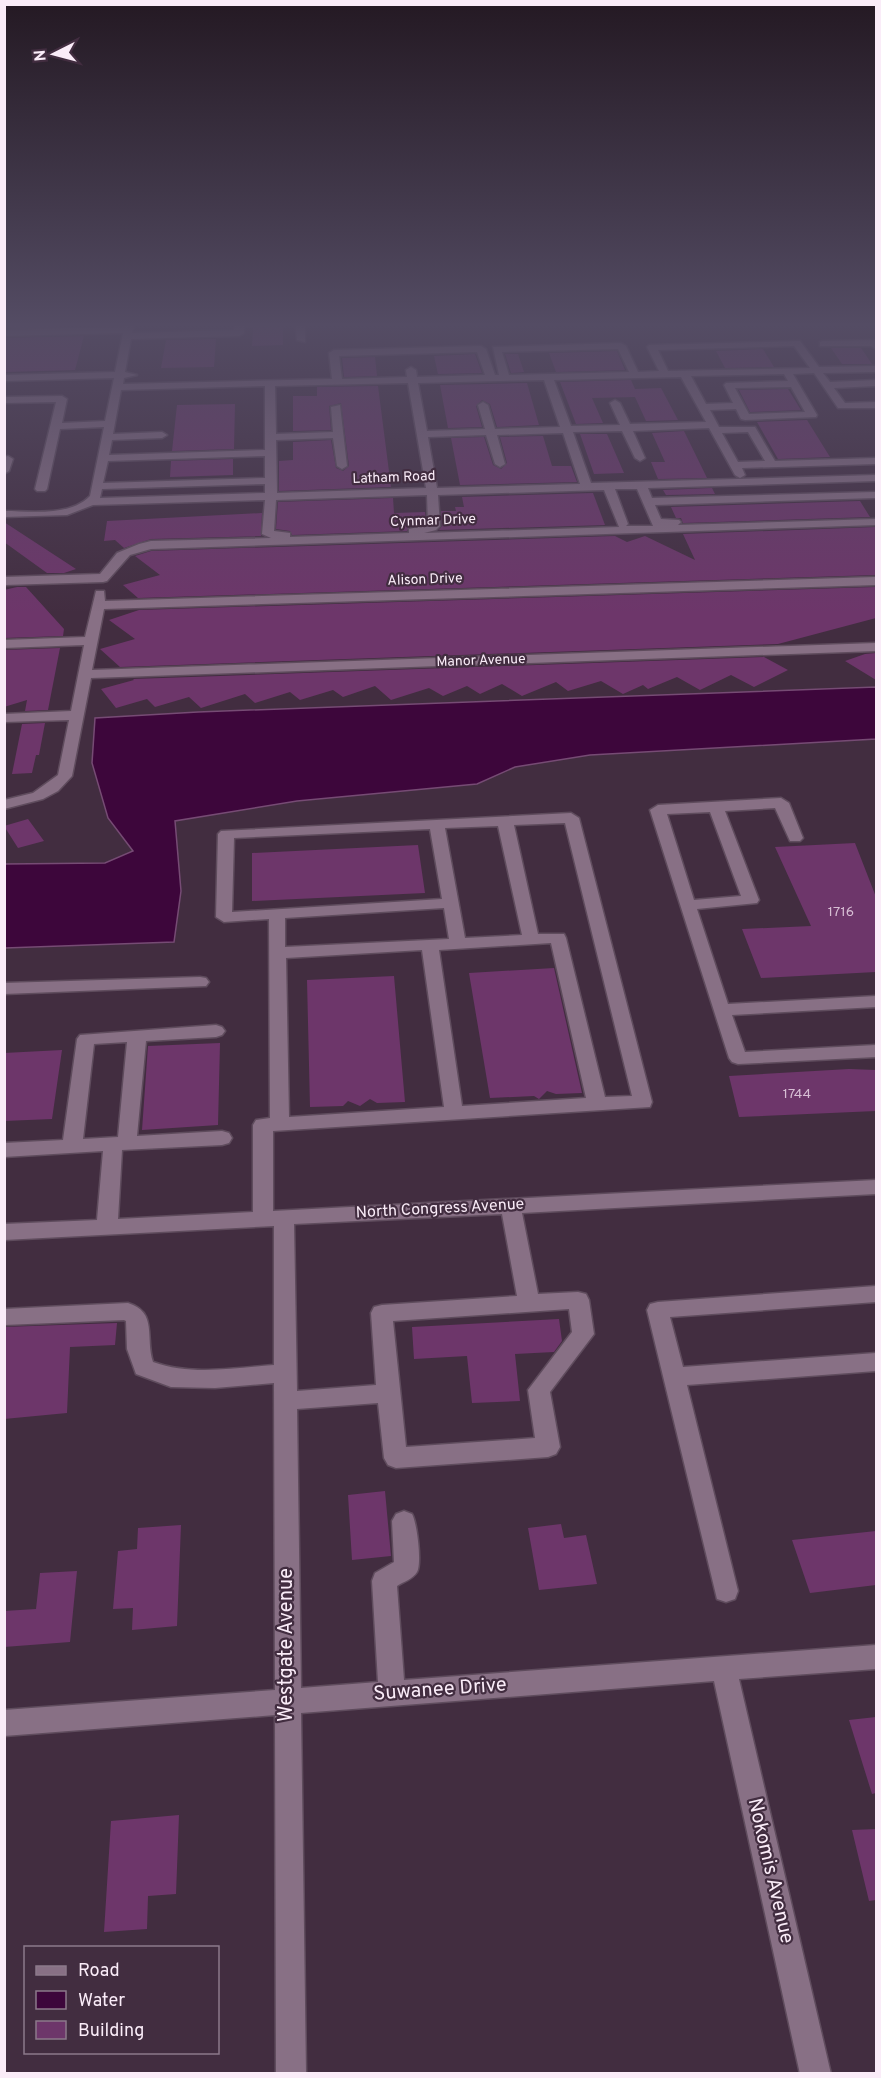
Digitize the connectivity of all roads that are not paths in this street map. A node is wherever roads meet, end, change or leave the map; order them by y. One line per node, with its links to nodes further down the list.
1 (58, 419): 11 (street)
2 (111, 419): 10 (street)
3 (271, 419): 20 (street)
4 (337, 419): 18 (street)
5 (419, 419): 16 (street)
6 (488, 419): 15 (street)
7 (563, 419): 14 (street)
8 (623, 419): 12 (street)
9 (710, 419): 13 (street)
10 (110, 424): 11 (street); 19 (street)
11 (56, 426): 39 (street)
12 (627, 428): 13 (street); 14 (street); 23 (street)
13 (714, 428): 27 (street); 28 (street)
14 (567, 430): 15 (street); 38 (street)
15 (492, 432): 16 (street); 26 (street)
16 (422, 434): 40 (street)
17 (162, 435): 19 (street)
18 (338, 435): 20 (street); 29 (street)
19 (107, 437): 22 (street)
20 (271, 437): 21 (street)
21 (271, 453): 31 (street); 33 (street)
22 (103, 458): 31 (street); 36 (street)
23 (640, 458)
24 (8, 459): 30 (street)
25 (876, 461): 27 (street)
26 (500, 464)
27 (772, 464): 28 (street)
28 (734, 465): 34 (street)
29 (342, 466)
30 (4, 471)
31 (117, 472): 33 (street); 36 (street)
32 (871, 478): 34 (street, Latham Road); 42 (street)
33 (271, 481): 41 (street)
34 (744, 482): 35 (street, Latham Road)
35 (641, 485): 37 (street, Latham Road); 44 (street)
36 (98, 486): 43 (street)
37 (608, 486): 38 (street, Latham Road); 48 (street)
38 (587, 487): 40 (street, Latham Road)
39 (41, 489)
40 (432, 492): 41 (street, Latham Road); 41 (street)
41 (271, 496): 43 (street, Latham Road)
42 (876, 496): 44 (street)
43 (93, 502): 45 (street, Latham Road)
44 (648, 502): 46 (street)
45 (7, 514)
46 (876, 517)
47 (876, 522): 49 (street, Cynmar Drive)
48 (622, 524)
49 (103, 578): 51 (street); 52 (street)
50 (876, 580): 52 (street, Alison Drive)
51 (4, 581)
52 (98, 605): 53 (street)
53 (92, 641): 54 (street); 56 (street)
54 (4, 644)
55 (876, 647): 56 (street, Manor Avenue)
56 (86, 674): 57 (street)
57 (78, 715): 58 (street); 59 (street)
58 (4, 718)
59 (4, 805)
60 (716, 807): 63 (street); 65 (street); 65 (street)
61 (505, 821): 62 (street); 67 (street); 78 (street)
62 (437, 824): 64 (street); 66 (street)
63 (795, 838)
64 (451, 903): 66 (street); 68 (street)
65 (688, 905): 74 (street)
66 (277, 914): 70 (street)
67 (531, 939): 68 (street); 78 (street)
68 (458, 943): 69 (street)
69 (430, 945): 70 (street); 79 (street)
70 (277, 953): 80 (street)
71 (200, 982): 72 (street)
72 (4, 989)
73 (876, 1002): 74 (street)
74 (721, 1010): 77 (street)
75 (216, 1031): 76 (street)
76 (137, 1036): 82 (street); 83 (street)
77 (876, 1051)
78 (597, 1104): 79 (street)
79 (454, 1113): 80 (street)
80 (280, 1124): 87 (street, Westgate Avenue)
81 (222, 1138): 82 (street)
82 (120, 1144): 83 (street); 88 (street)
83 (72, 1146): 84 (street)
84 (4, 1150)
85 (876, 1187): 86 (street, North Congress Avenue)
86 (511, 1205): 87 (street, North Congress Avenue); 91 (street)
87 (274, 1217): 88 (street, North Congress Avenue); 94 (street, Westgate Avenue)
88 (107, 1227): 89 (street, North Congress Avenue)
89 (4, 1232)
90 (876, 1294): 95 (street)
91 (529, 1303): 96 (street); 96 (street)
92 (4, 1317): 94 (street)
93 (876, 1362): 95 (street)
94 (285, 1373): 97 (street, Westgate Avenue)
95 (674, 1377): 99 (street)
96 (388, 1393): 97 (street)
97 (285, 1401): 103 (street, Westgate Avenue)
98 (404, 1521): 102 (street)
99 (726, 1591)
100 (876, 1657): 101 (street, Suwanee Drive)
101 (724, 1668): 102 (street, Suwanee Drive); 106 (street, Nokomis Avenue)
102 (392, 1694): 103 (street, Suwanee Drive)
103 (288, 1701): 104 (street, Suwanee Drive); 105 (street, Westgate Avenue)
104 (4, 1723)
105 (291, 2073)
106 (816, 2073)

